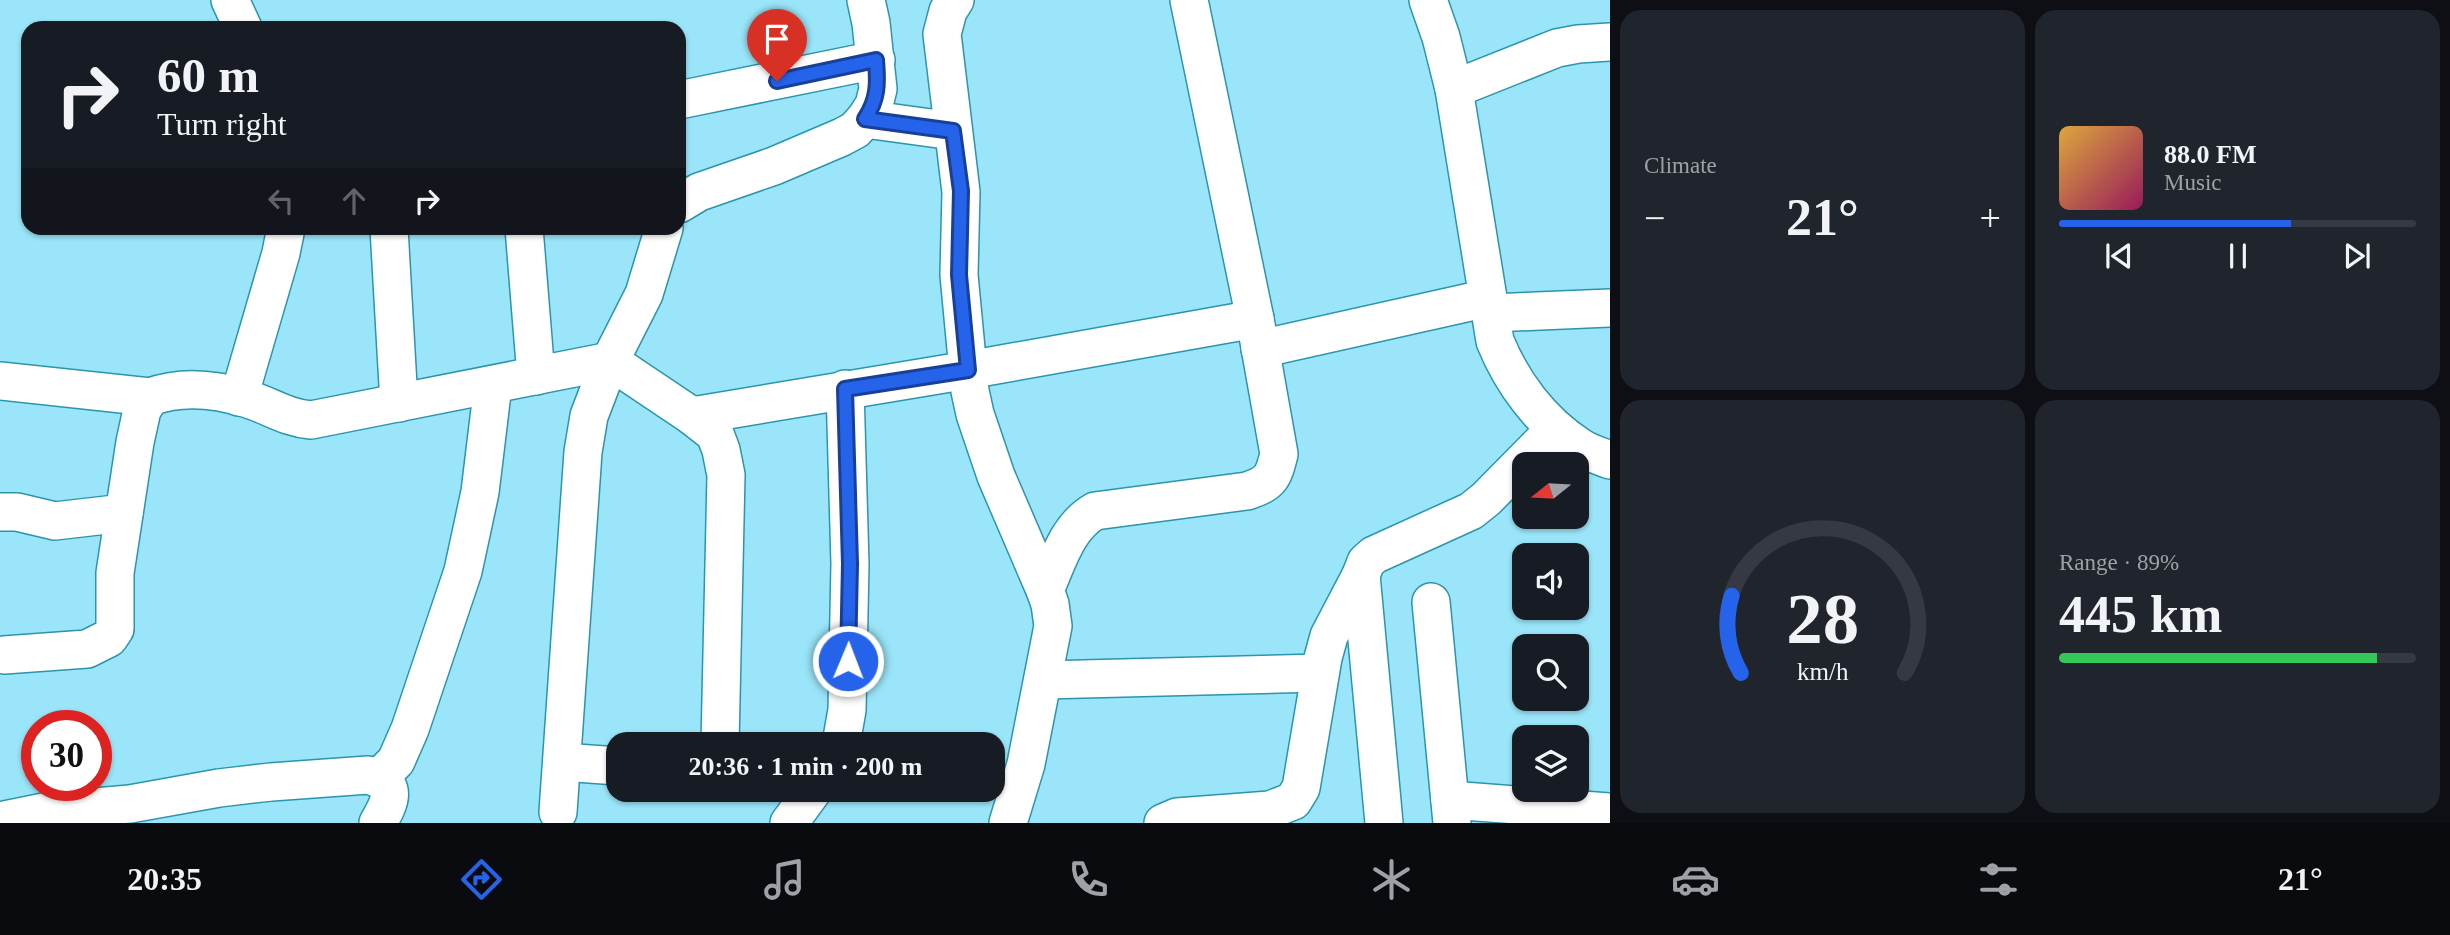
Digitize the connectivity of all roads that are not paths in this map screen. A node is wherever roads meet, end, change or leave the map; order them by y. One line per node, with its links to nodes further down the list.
1 (230, 0): 6 (street)
2 (866, 0): 8 (street)
3 (955, 0): 12 (street)
4 (1189, 0): 20 (street)
5 (1428, 0): 9 (street)
6 (240, 21)
7 (1610, 42): 9 (street)
8 (876, 60): 10 (street); 11 (street)
9 (1454, 89): 18 (street)
10 (686, 99)
11 (865, 119): 12 (street); 13 (street)
12 (953, 131): 22 (street)
13 (686, 200)
14 (285, 235): 28 (street)
15 (388, 235): 29 (street)
16 (525, 235): 23 (street)
17 (662, 235): 21 (street)
18 (1489, 306): 19 (street); 20 (street); 31 (street)
19 (1610, 308)
20 (1258, 334): 22 (street); 36 (street)
21 (610, 361): 23 (street); 30 (street); 43 (street)
22 (968, 370): 26 (street); 36 (street)
23 (536, 376): 25 (street)
24 (0, 381): 27 (street)
25 (493, 385): 29 (street); 45 (street)
26 (845, 389): 30 (street); 42 (street)
27 (150, 397): 28 (street); 34 (street)
28 (239, 397): 29 (street)
29 (398, 403)
30 (692, 416): 41 (street)
31 (1555, 429): 32 (street); 35 (street)
32 (1610, 460)
33 (0, 512): 34 (street)
34 (124, 513): 38 (street)
35 (1361, 575): 39 (street); 55 (street)
36 (1045, 590): 40 (street)
37 (1431, 602): 48 (street)
38 (4, 655)
39 (1320, 673): 40 (street); 54 (street)
40 (1043, 680): 53 (street)
41 (720, 732)
42 (843, 732)
43 (562, 762): 44 (street); 47 (street)
44 (606, 765)
45 (379, 778): 50 (street); 51 (street)
46 (804, 802): 52 (street)
47 (558, 812)
48 (1451, 812): 49 (street)
49 (1610, 812)
50 (0, 821)
51 (378, 823)
52 (789, 823)
53 (1009, 823)
54 (1163, 823)
55 (1384, 823)

